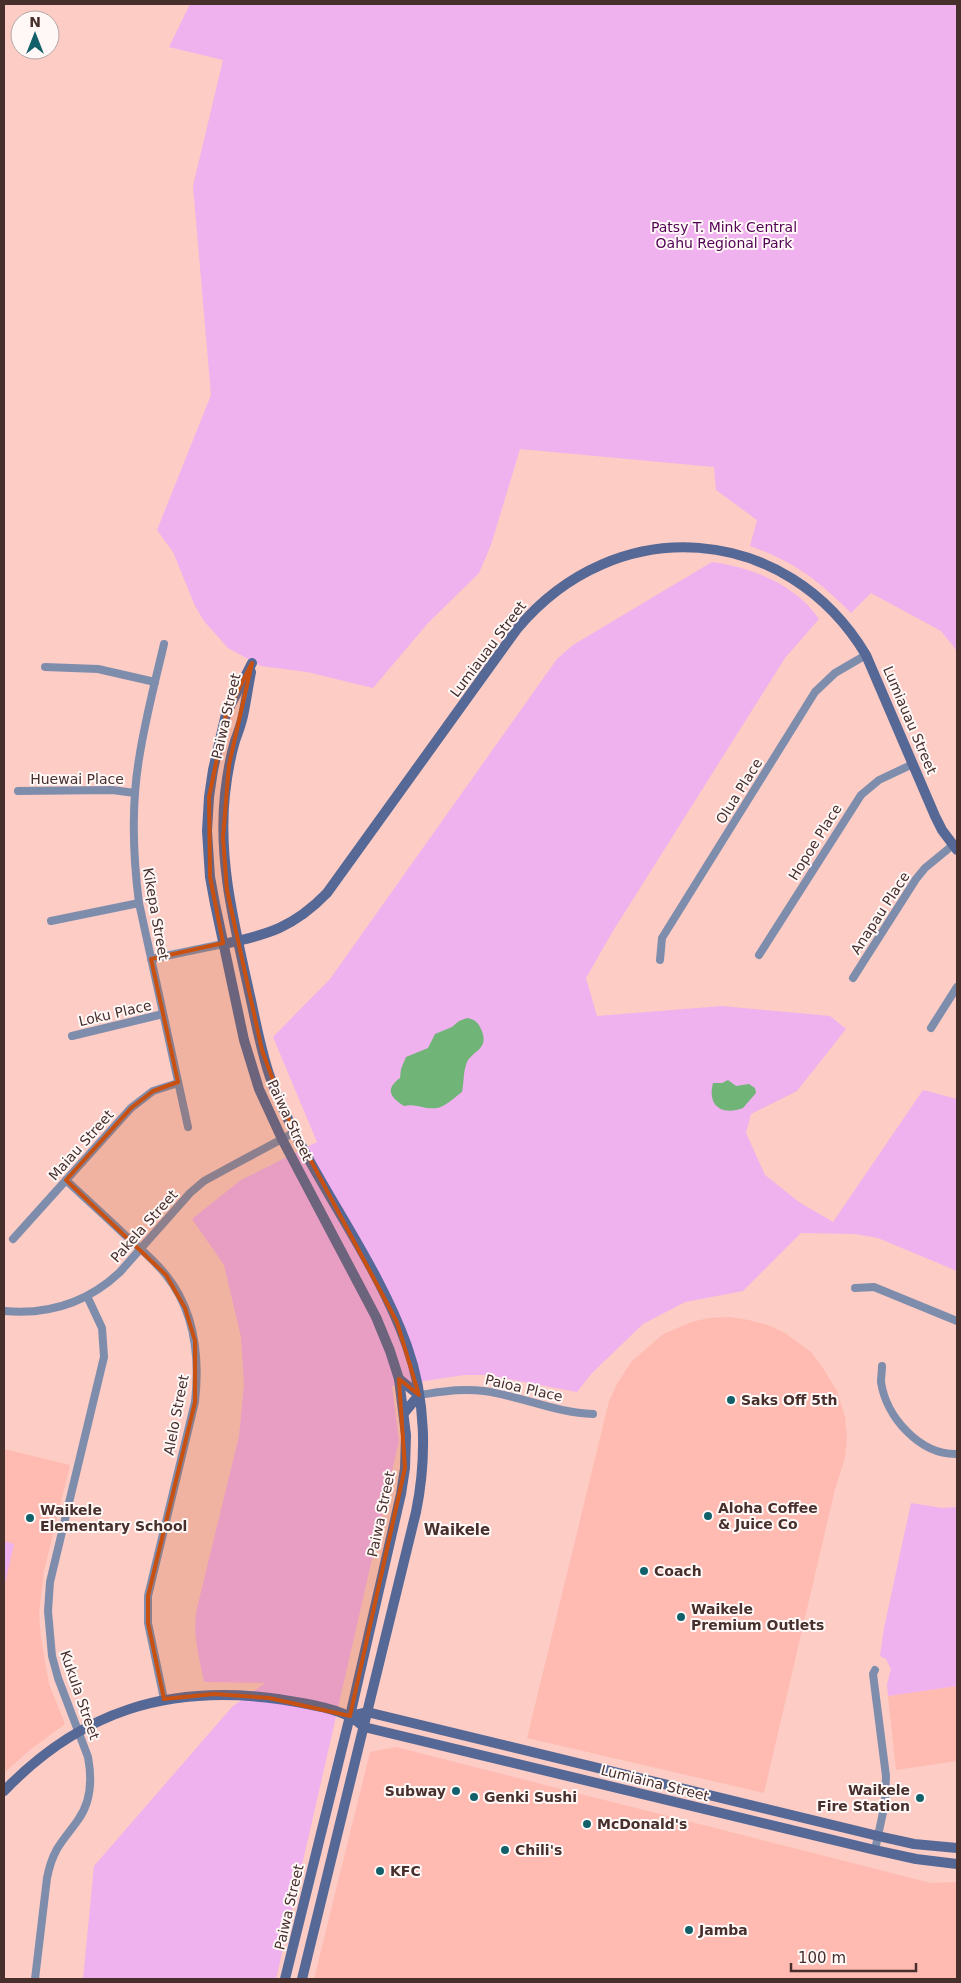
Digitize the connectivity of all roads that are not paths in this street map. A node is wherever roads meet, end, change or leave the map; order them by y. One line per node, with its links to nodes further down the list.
1 (164, 644): 4 (street, Kikepa Street)
2 (866, 655): 5 (street, Lumiauau Street); 11 (street, Lumiauau Street); 15 (street, Olua Place)
3 (45, 667): 4 (street)
4 (155, 682): 7 (street, Kikepa Street)
5 (913, 764): 8 (street, Lumiauau Street); 13 (street, Hopoe Place)
6 (18, 791): 7 (street, Huewai Place)
7 (135, 792): 9 (street, Kikepa Street)
8 (955, 848): 16 (street, Anapau Place)
9 (139, 903): 10 (street); 14 (street, Kikepa Street)
10 (51, 921)
11 (238, 941): 12 (street, Lumiauau Street); 12 (street, Paiwa Street); 23 (street, Paiwa Street)
12 (223, 944): 14 (street, Lumiauau Street); 24 (street, Paiwa Street)
13 (759, 955)
14 (151, 959): 18 (street, Kikepa Street)
15 (660, 960)
16 (854, 978)
17 (957, 987): 19 (street)
18 (163, 1014): 20 (street, Loku Place); 21 (street, Kikepa Street)
19 (931, 1028)
20 (72, 1036)
21 (178, 1083): 22 (street, Kikepa Street); 25 (street, Maiau Street)
22 (188, 1127)
23 (295, 1132): 24 (street, Pakela Street); 34 (street, Paiwa Street)
24 (282, 1139): 27 (street, Pakela Street); 33 (street, Paiwa Street)
25 (66, 1180): 26 (street, Maiau Street); 27 (street, Alelo Street)
26 (13, 1239)
27 (140, 1249): 29 (street, Pakela Street); 39 (street, Alelo Street)
28 (855, 1288): 31 (street)
29 (87, 1296): 30 (street, Pakela Street); 43 (street, Kukula Street)
30 (4, 1311)
31 (957, 1322)
32 (882, 1366): 37 (street)
33 (399, 1378): 34 (street); 35 (street, Paiwa Street)
34 (419, 1395): 35 (street); 36 (street, Paioa Place); 40 (street, Paiwa Street)
35 (404, 1413): 41 (street, Paiwa Street)
36 (593, 1414)
37 (957, 1454)
38 (874, 1670): 45 (street)
39 (164, 1699): 41 (street, Lumiaina Street); 43 (street, Lumiaina Street)
40 (368, 1712): 41 (street, Lumiaina Street); 42 (street, Paiwa Street); 45 (street, Lumiaina Street)
41 (350, 1716): 42 (street, Lumiaina Street); 50 (street, Paiwa Street)
42 (364, 1727): 47 (street, Lumiaina Street); 51 (street, Paiwa Street)
43 (79, 1731): 44 (street, Lumiaina Street); 49 (street, Kukula Street)
44 (4, 1791)
45 (878, 1836): 46 (street, Lumiaina Street); 47 (street)
46 (957, 1848)
47 (875, 1850): 48 (street, Lumiaina Street)
48 (957, 1864)
49 (35, 1979)
50 (286, 1979)
51 (302, 1979)

